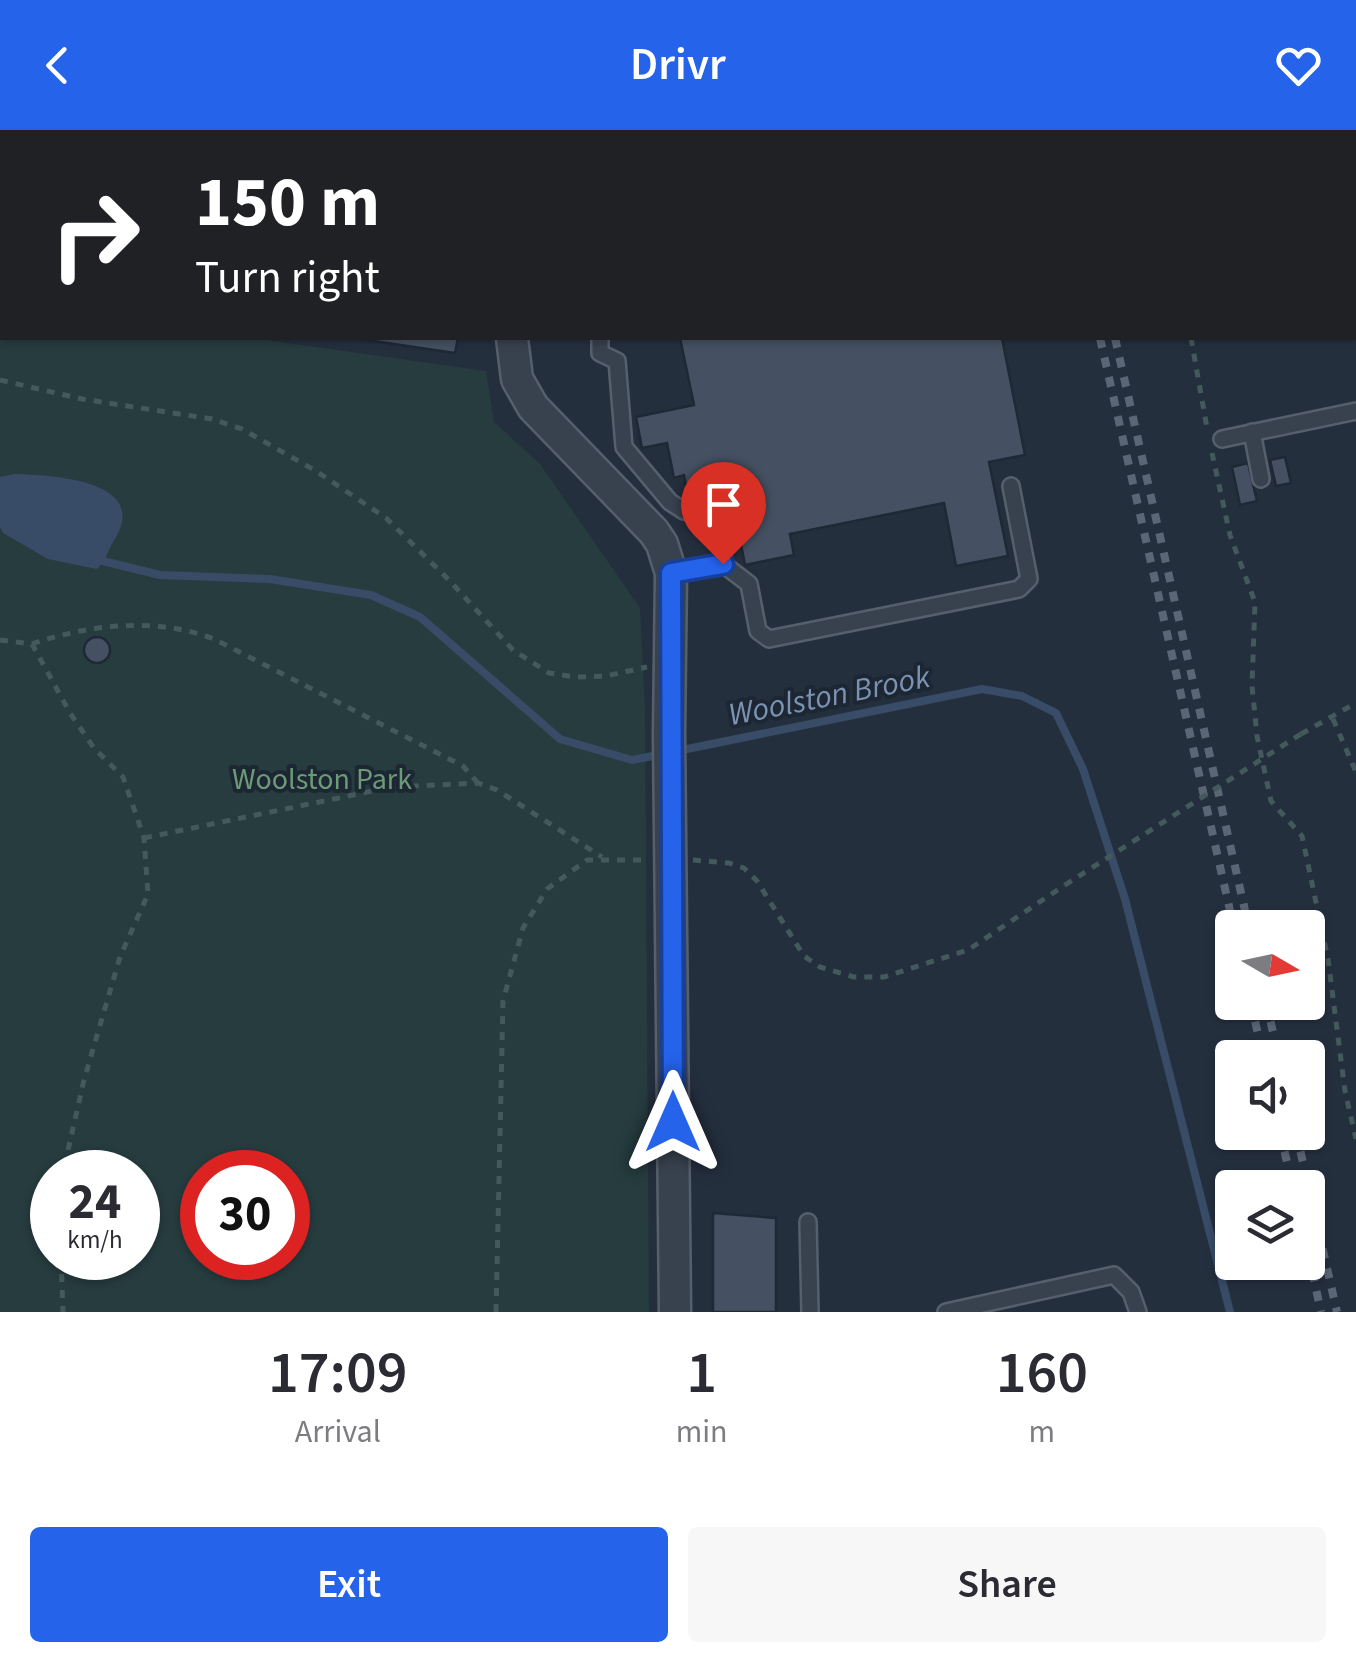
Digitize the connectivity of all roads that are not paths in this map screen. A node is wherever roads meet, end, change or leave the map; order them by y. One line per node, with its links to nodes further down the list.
1 (512, 340): 9 (street)
2 (600, 340): 8 (lane)
3 (1356, 411): 4 (lane)
4 (1252, 432): 5 (lane); 6 (lane)
5 (1222, 438)
6 (1262, 479)
7 (1011, 486): 8 (lane)
8 (723, 564): 9 (lane)
9 (671, 573): 11 (street)
10 (808, 1222): 12 (lane)
11 (675, 1312)
12 (810, 1312)
13 (946, 1312): 14 (lane)
14 (1138, 1312)

